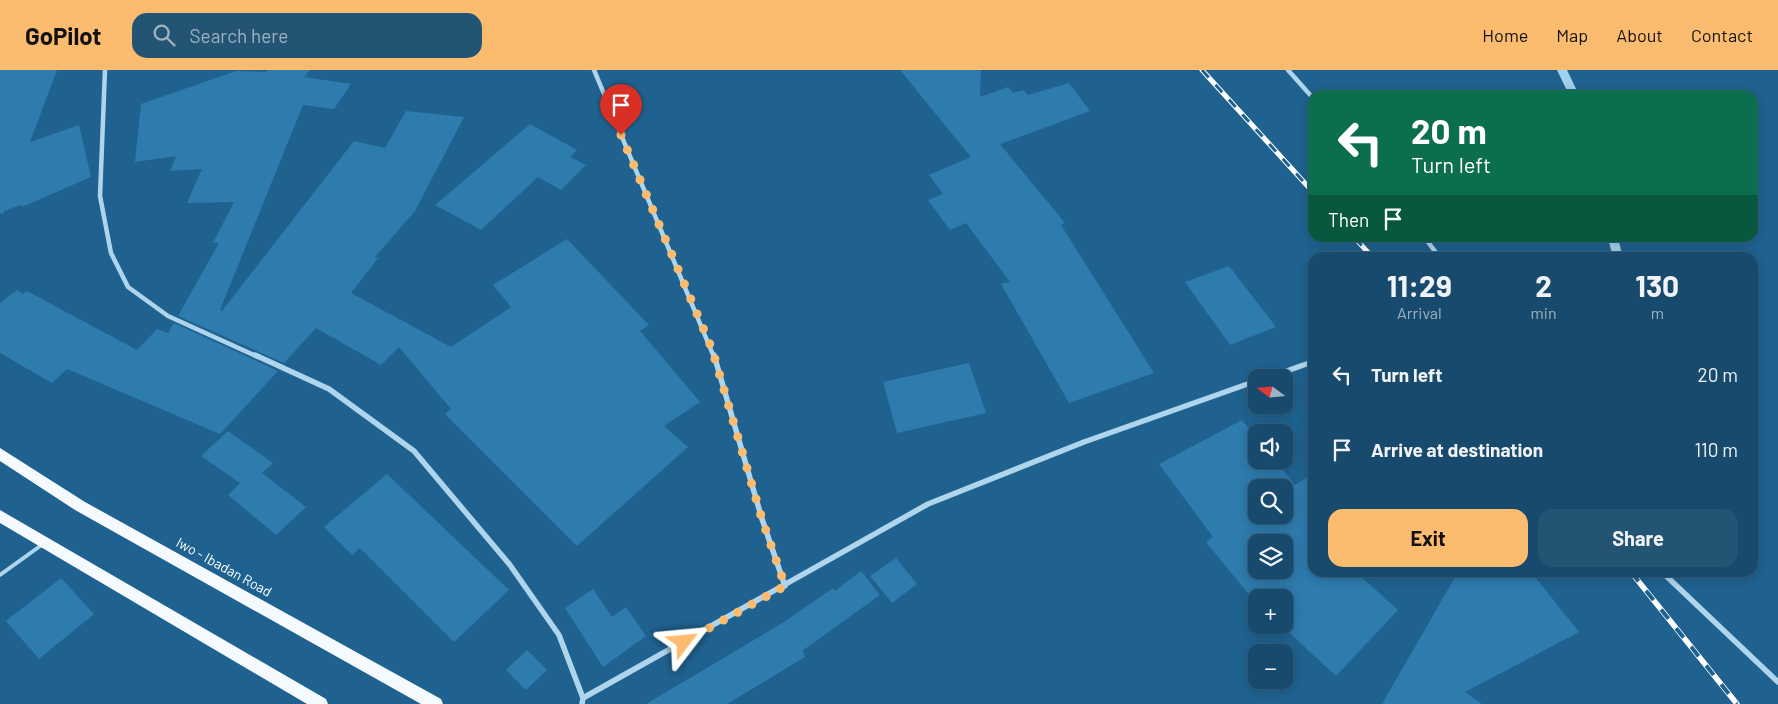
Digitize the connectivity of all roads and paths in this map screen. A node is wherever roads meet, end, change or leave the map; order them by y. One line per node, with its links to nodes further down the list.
1 (105, 70): 15 (street)
2 (594, 70): 13 (street)
3 (1288, 70): 4 (street)
4 (1308, 92)
5 (1308, 363): 6 (street)
6 (1292, 369)
7 (1248, 385): 13 (street)
8 (0, 454): 17 (main road, Iwo - Ibadan Road)
9 (0, 516): 10 (main road)
10 (45, 542): 11 (lane); 16 (main road)
11 (0, 575)
12 (1667, 577): 14 (street)
13 (785, 586): 15 (street)
14 (1778, 682)
15 (582, 701)
16 (321, 704)
17 (436, 704)

